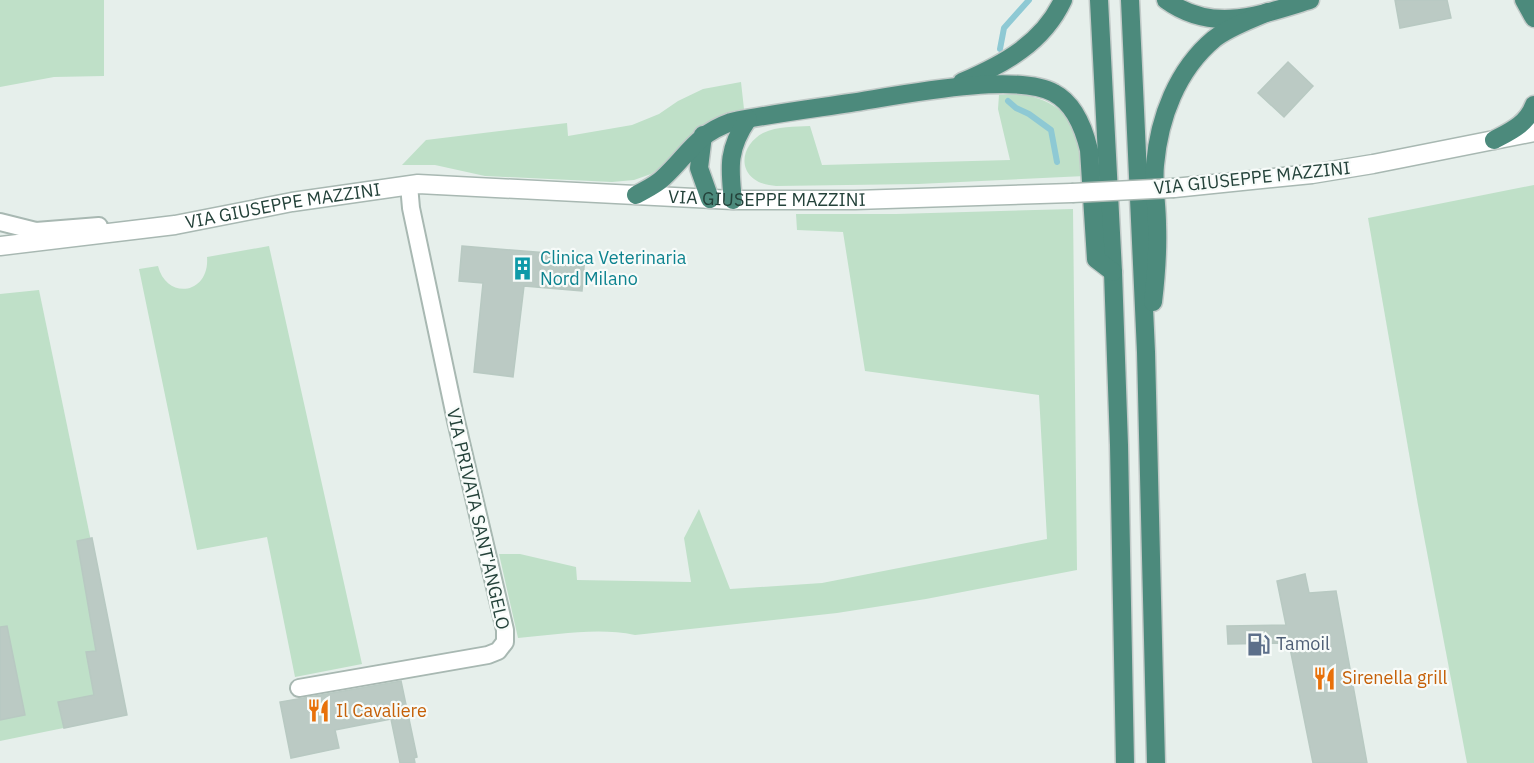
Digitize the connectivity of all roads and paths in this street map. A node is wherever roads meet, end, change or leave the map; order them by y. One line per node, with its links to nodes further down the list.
1 (1063, 0): 9 (highway)
2 (1099, 0): 22 (highway)
3 (1130, 0): 23 (highway)
4 (1166, 0): 7 (highway)
5 (1310, 0): 7 (highway)
6 (1524, 0): 8 (highway)
7 (1268, 12): 23 (highway)
8 (1534, 18)
9 (946, 89): 11 (highway); 22 (highway)
10 (1534, 105): 14 (highway)
11 (748, 119): 13 (highway); 18 (highway)
12 (1534, 132): 14 (street, VIA GIUSEPPE MAZZINI)
13 (704, 135): 16 (highway); 17 (highway)
14 (1494, 140): 18 (street, VIA GIUSEPPE MAZZINI, bridge)
15 (409, 185): 16 (street, VIA GIUSEPPE MAZZINI); 20 (street, VIA GIUSEPPE MAZZINI); 24 (street, VIA PRIVATA SANT'ANGELO)
16 (636, 195): 17 (street, VIA GIUSEPPE MAZZINI)
17 (710, 199): 18 (street, VIA GIUSEPPE MAZZINI)
18 (733, 200)
19 (0, 222): 20 (street)
20 (175, 225): 21 (street, VIA GIUSEPPE MAZZINI)
21 (0, 246)
22 (1113, 272): 25 (highway)
23 (1146, 352): 26 (highway)
24 (299, 688)
25 (1125, 763)
26 (1156, 763)

